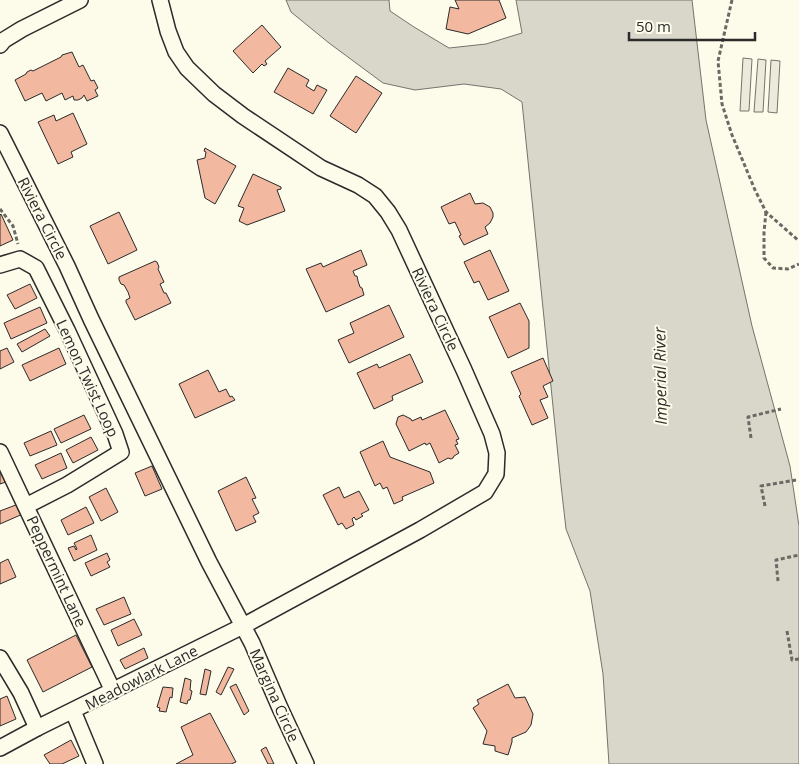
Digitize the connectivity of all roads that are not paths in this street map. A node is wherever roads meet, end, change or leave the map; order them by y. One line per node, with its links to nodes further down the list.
1 (80, 0): 3 (street)
2 (160, 0): 8 (street, Riviera Circle)
3 (0, 45)
4 (0, 133): 9 (street, Riviera Circle)
5 (0, 265): 7 (street, Lemon Twist Loop)
6 (0, 452): 7 (street, Peppermint Lane)
7 (26, 506): 11 (street, Peppermint Lane)
8 (282, 605): 9 (street, Meadowlark Lane)
9 (243, 626): 11 (street, Meadowlark Lane); 16 (street, Margina Circle)
10 (0, 658): 13 (street)
11 (113, 691): 12 (street, Meadowlark Lane)
12 (73, 711): 13 (street, Meadowlark Lane); 15 (street)
13 (37, 728): 14 (street, Meadowlark Lane)
14 (0, 748)
15 (96, 764)
16 (306, 764)

